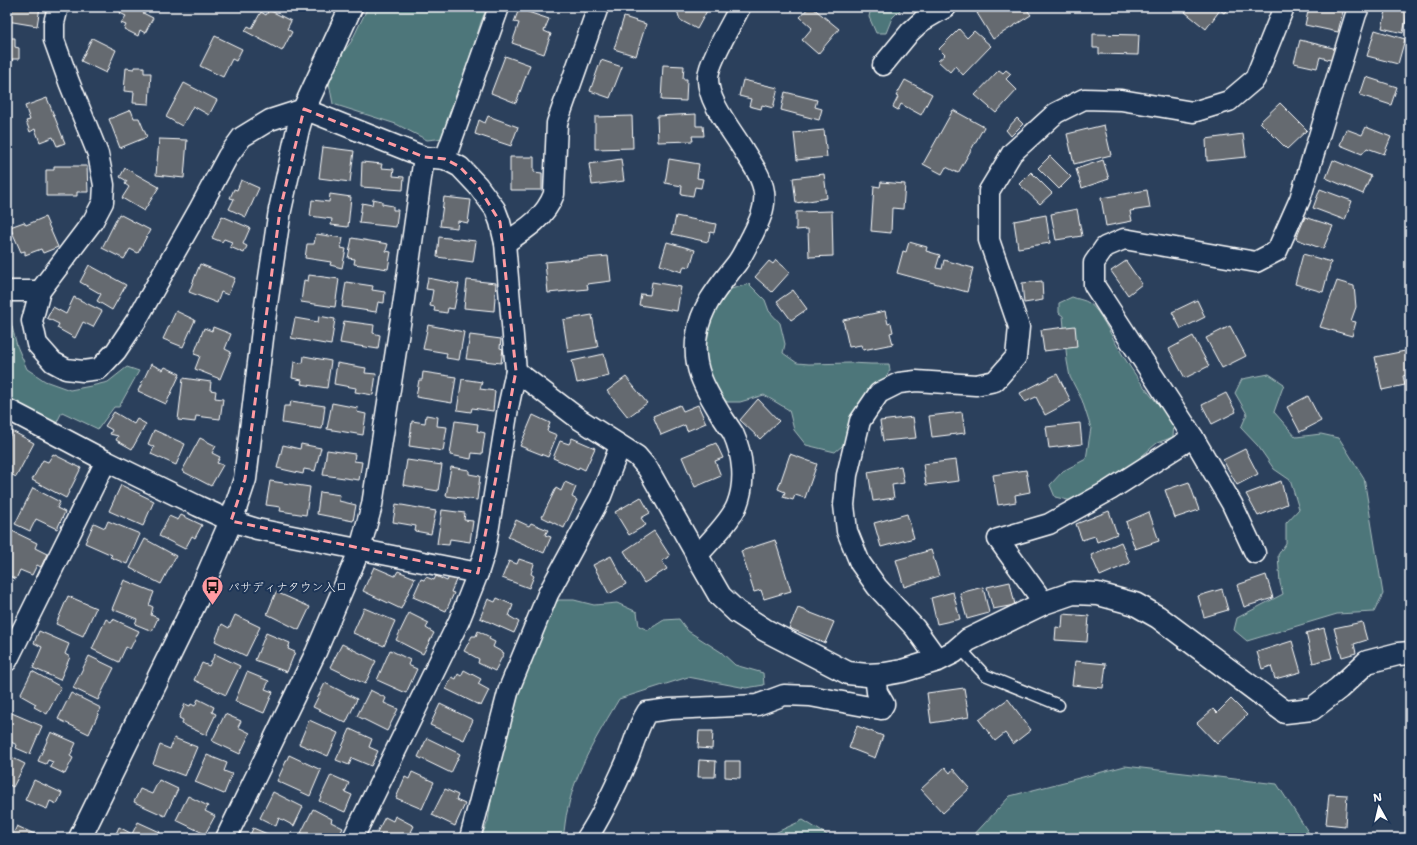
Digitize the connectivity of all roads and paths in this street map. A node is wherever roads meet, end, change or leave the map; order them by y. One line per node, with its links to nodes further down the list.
1 (58, 7): 14 (street)
2 (351, 7): 10 (street)
3 (499, 7): 12 (street)
4 (598, 7): 13 (street)
5 (740, 7): 24 (street)
6 (946, 7): 9 (street)
7 (1284, 7): 29 (street)
8 (1359, 7): 18 (street)
9 (883, 65)
10 (304, 109): 11 (street); 14 (street); 21 (street)
11 (424, 157): 12 (street); 22 (street)
12 (445, 159): 13 (street)
13 (505, 243): 16 (street)
14 (40, 290): 15 (street)
15 (7, 291)
16 (516, 371): 19 (street); 25 (street)
17 (7, 409): 20 (street)
18 (1193, 437): 23 (street); 26 (street)
19 (620, 446): 24 (street); 36 (street)
20 (106, 461): 21 (street); 30 (street)
21 (231, 521): 22 (street); 33 (street)
22 (360, 549): 25 (street); 34 (street)
23 (1255, 553)
24 (698, 556): 31 (street)
25 (478, 573): 35 (street)
26 (1044, 603): 27 (street); 28 (street)
27 (960, 648): 29 (street); 32 (lane)
28 (1410, 653)
29 (938, 660): 31 (street)
30 (7, 661)
31 (875, 675): 37 (street)
32 (1059, 705)
33 (80, 838)
34 (226, 838)
35 (353, 838)
36 (470, 838)
37 (587, 838)

